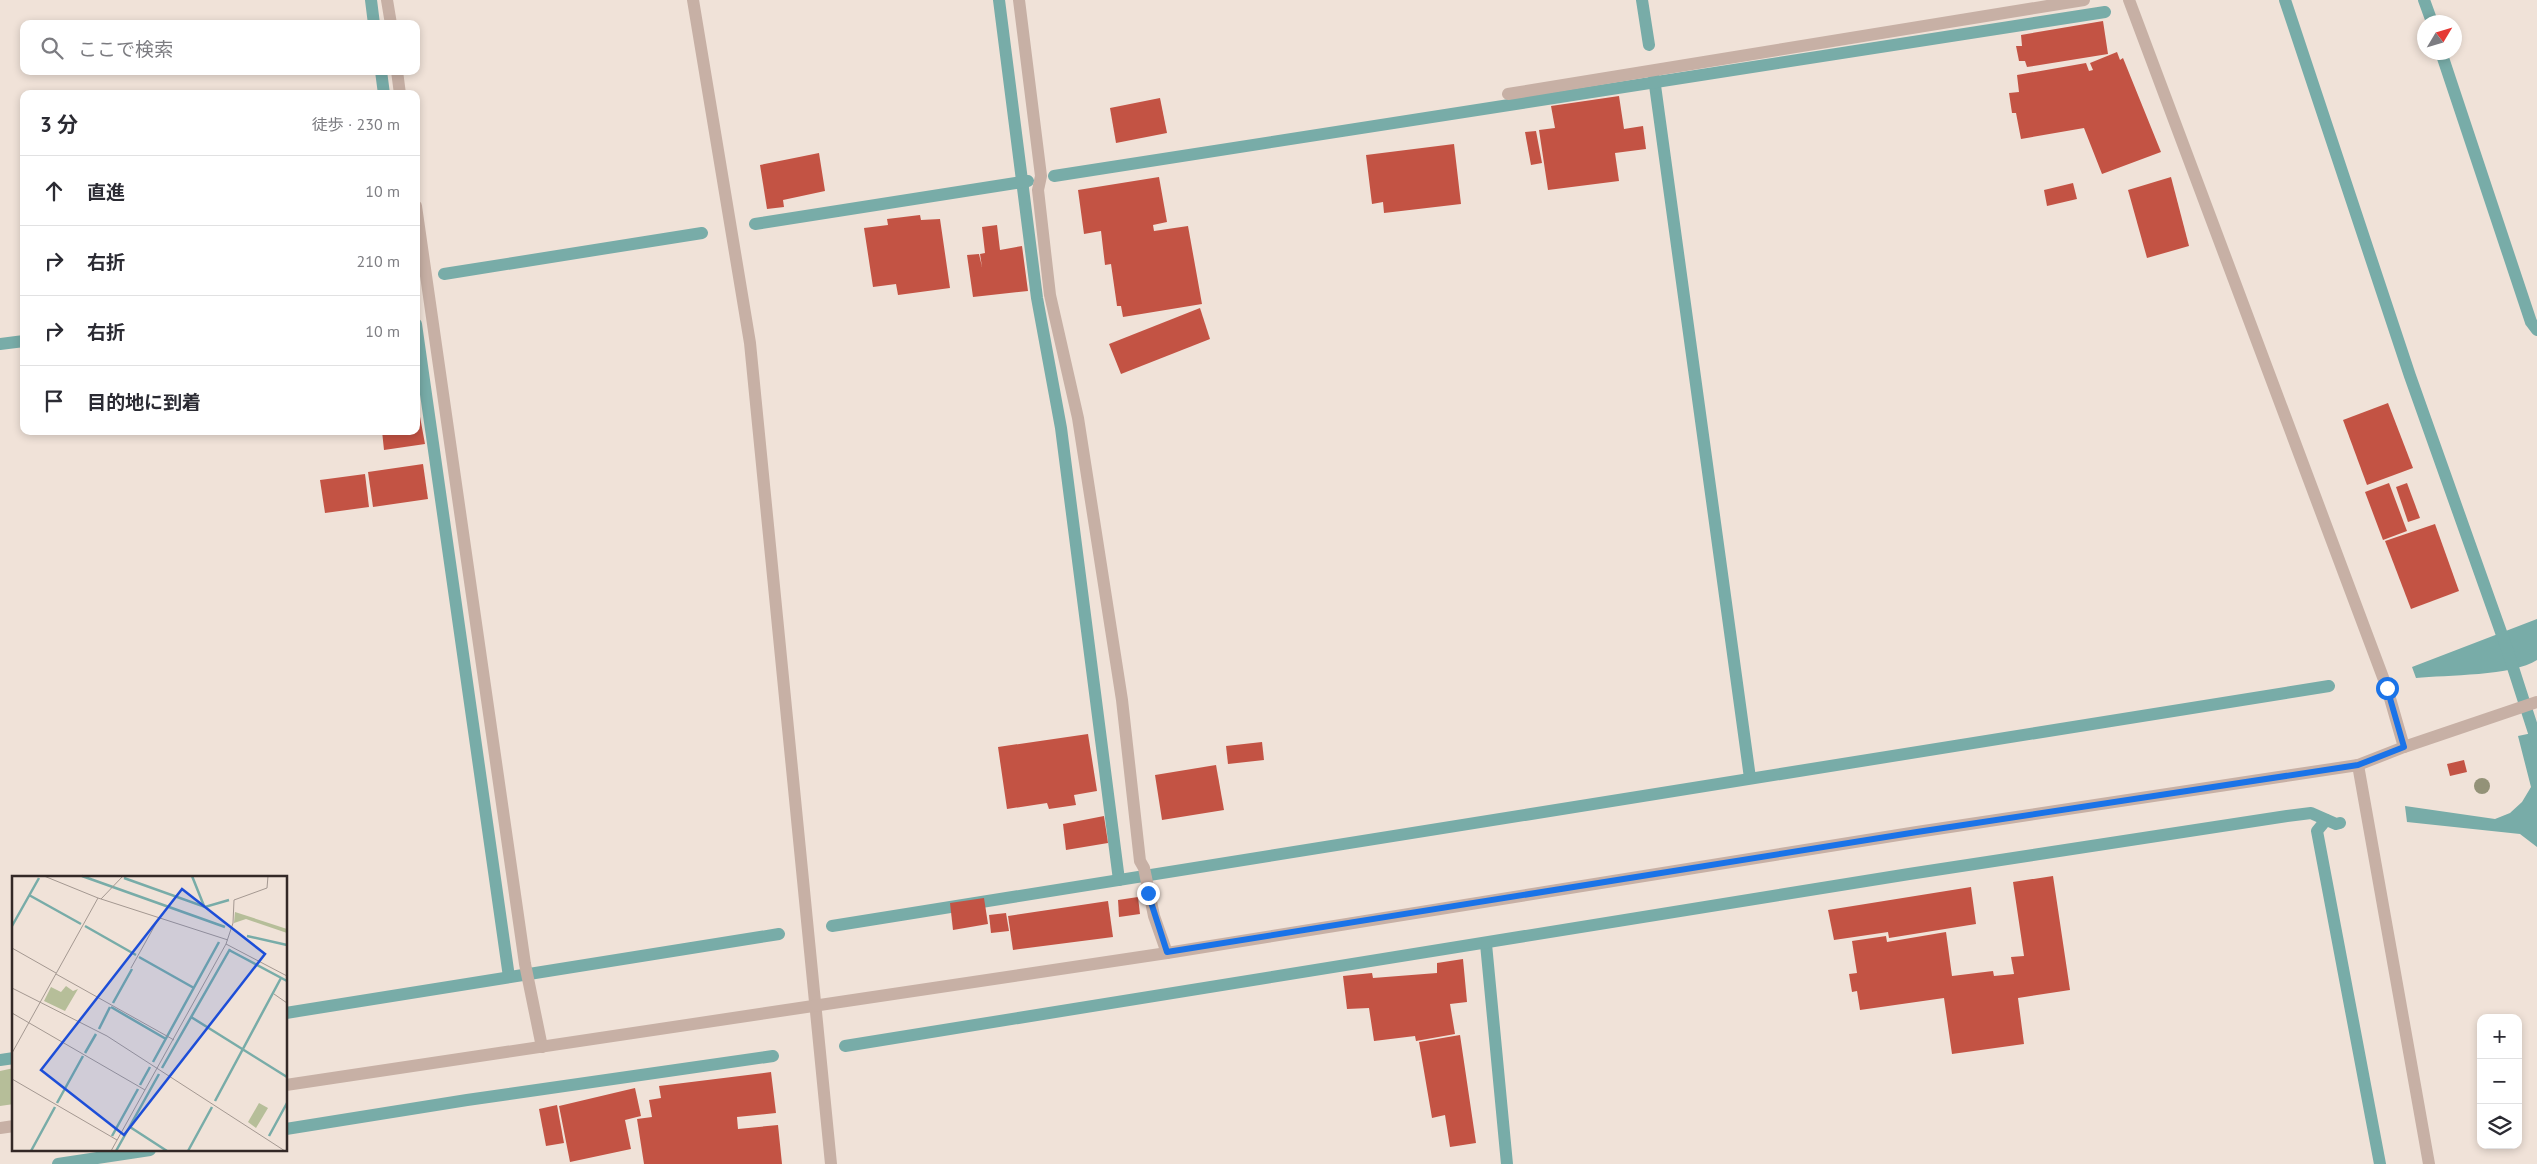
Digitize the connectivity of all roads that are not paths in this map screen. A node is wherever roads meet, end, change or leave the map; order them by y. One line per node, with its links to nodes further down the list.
1 (387, 0): 6 (street)
2 (693, 0): 15 (street)
3 (1019, 0): 14 (street)
4 (2084, 0): 9 (street)
5 (2129, 0): 12 (street)
6 (390, 20)
7 (398, 75): 8 (street)
8 (399, 90)
9 (1508, 94)
10 (420, 234): 16 (street)
11 (2537, 702): 12 (street)
12 (2404, 747): 13 (street)
13 (2358, 765): 14 (street); 19 (street)
14 (1167, 952): 15 (street)
15 (815, 1006): 16 (street); 18 (street)
16 (542, 1047): 17 (street)
17 (288, 1085)
18 (831, 1164)
19 (2429, 1164)

